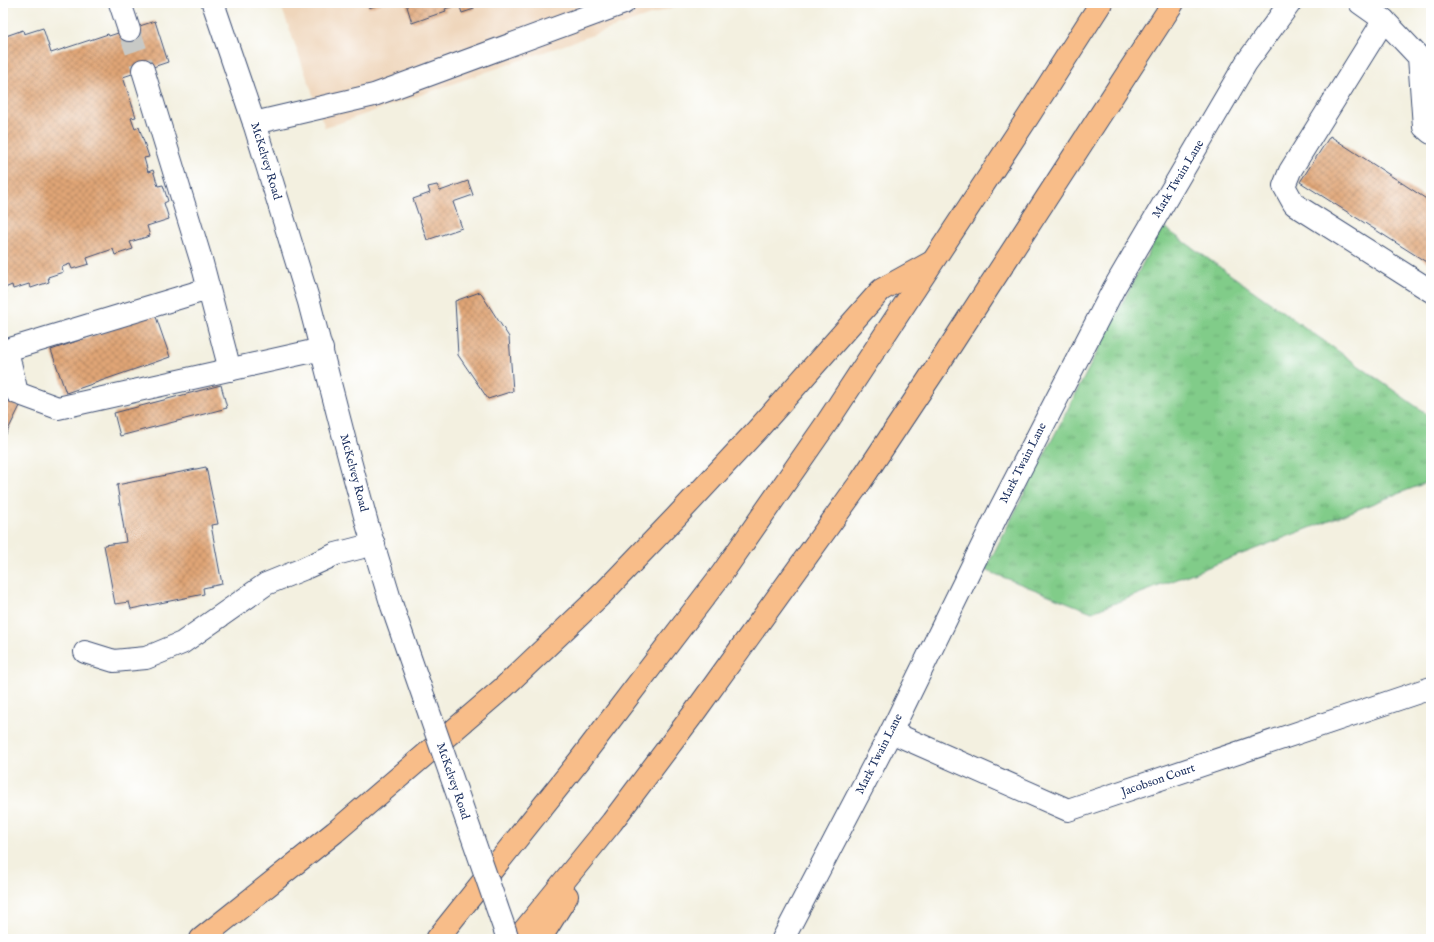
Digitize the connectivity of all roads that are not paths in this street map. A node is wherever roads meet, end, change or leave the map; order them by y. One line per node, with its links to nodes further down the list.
1 (120, 3): 9 (street)
2 (213, 3): 12 (street, McKelvey Road)
3 (624, 3): 12 (street)
4 (1102, 3): 14 (highway)
5 (1173, 3): 23 (highway)
6 (1290, 3): 22 (street, Mark Twain Lane)
7 (1360, 3): 8 (street)
8 (1384, 20): 10 (street); 16 (street)
9 (129, 30)
10 (1425, 57): 13 (street)
11 (143, 70): 15 (street)
12 (254, 123): 17 (street, McKelvey Road)
13 (1431, 133)
14 (933, 262): 24 (highway); 25 (highway)
15 (208, 289): 18 (street); 18 (street)
16 (1431, 291)
17 (322, 349): 18 (street); 19 (street, McKelvey Road)
18 (230, 370)
19 (374, 544): 20 (street); 26 (street, McKelvey Road, bridge)
20 (85, 652)
21 (1431, 688): 22 (street, Jacobson Court)
22 (891, 732): 29 (street, Mark Twain Lane)
23 (612, 822): 27 (highway); 28 (highway)
24 (201, 939)
25 (437, 939)
26 (508, 939)
27 (517, 939)
28 (540, 939)
29 (783, 939)

